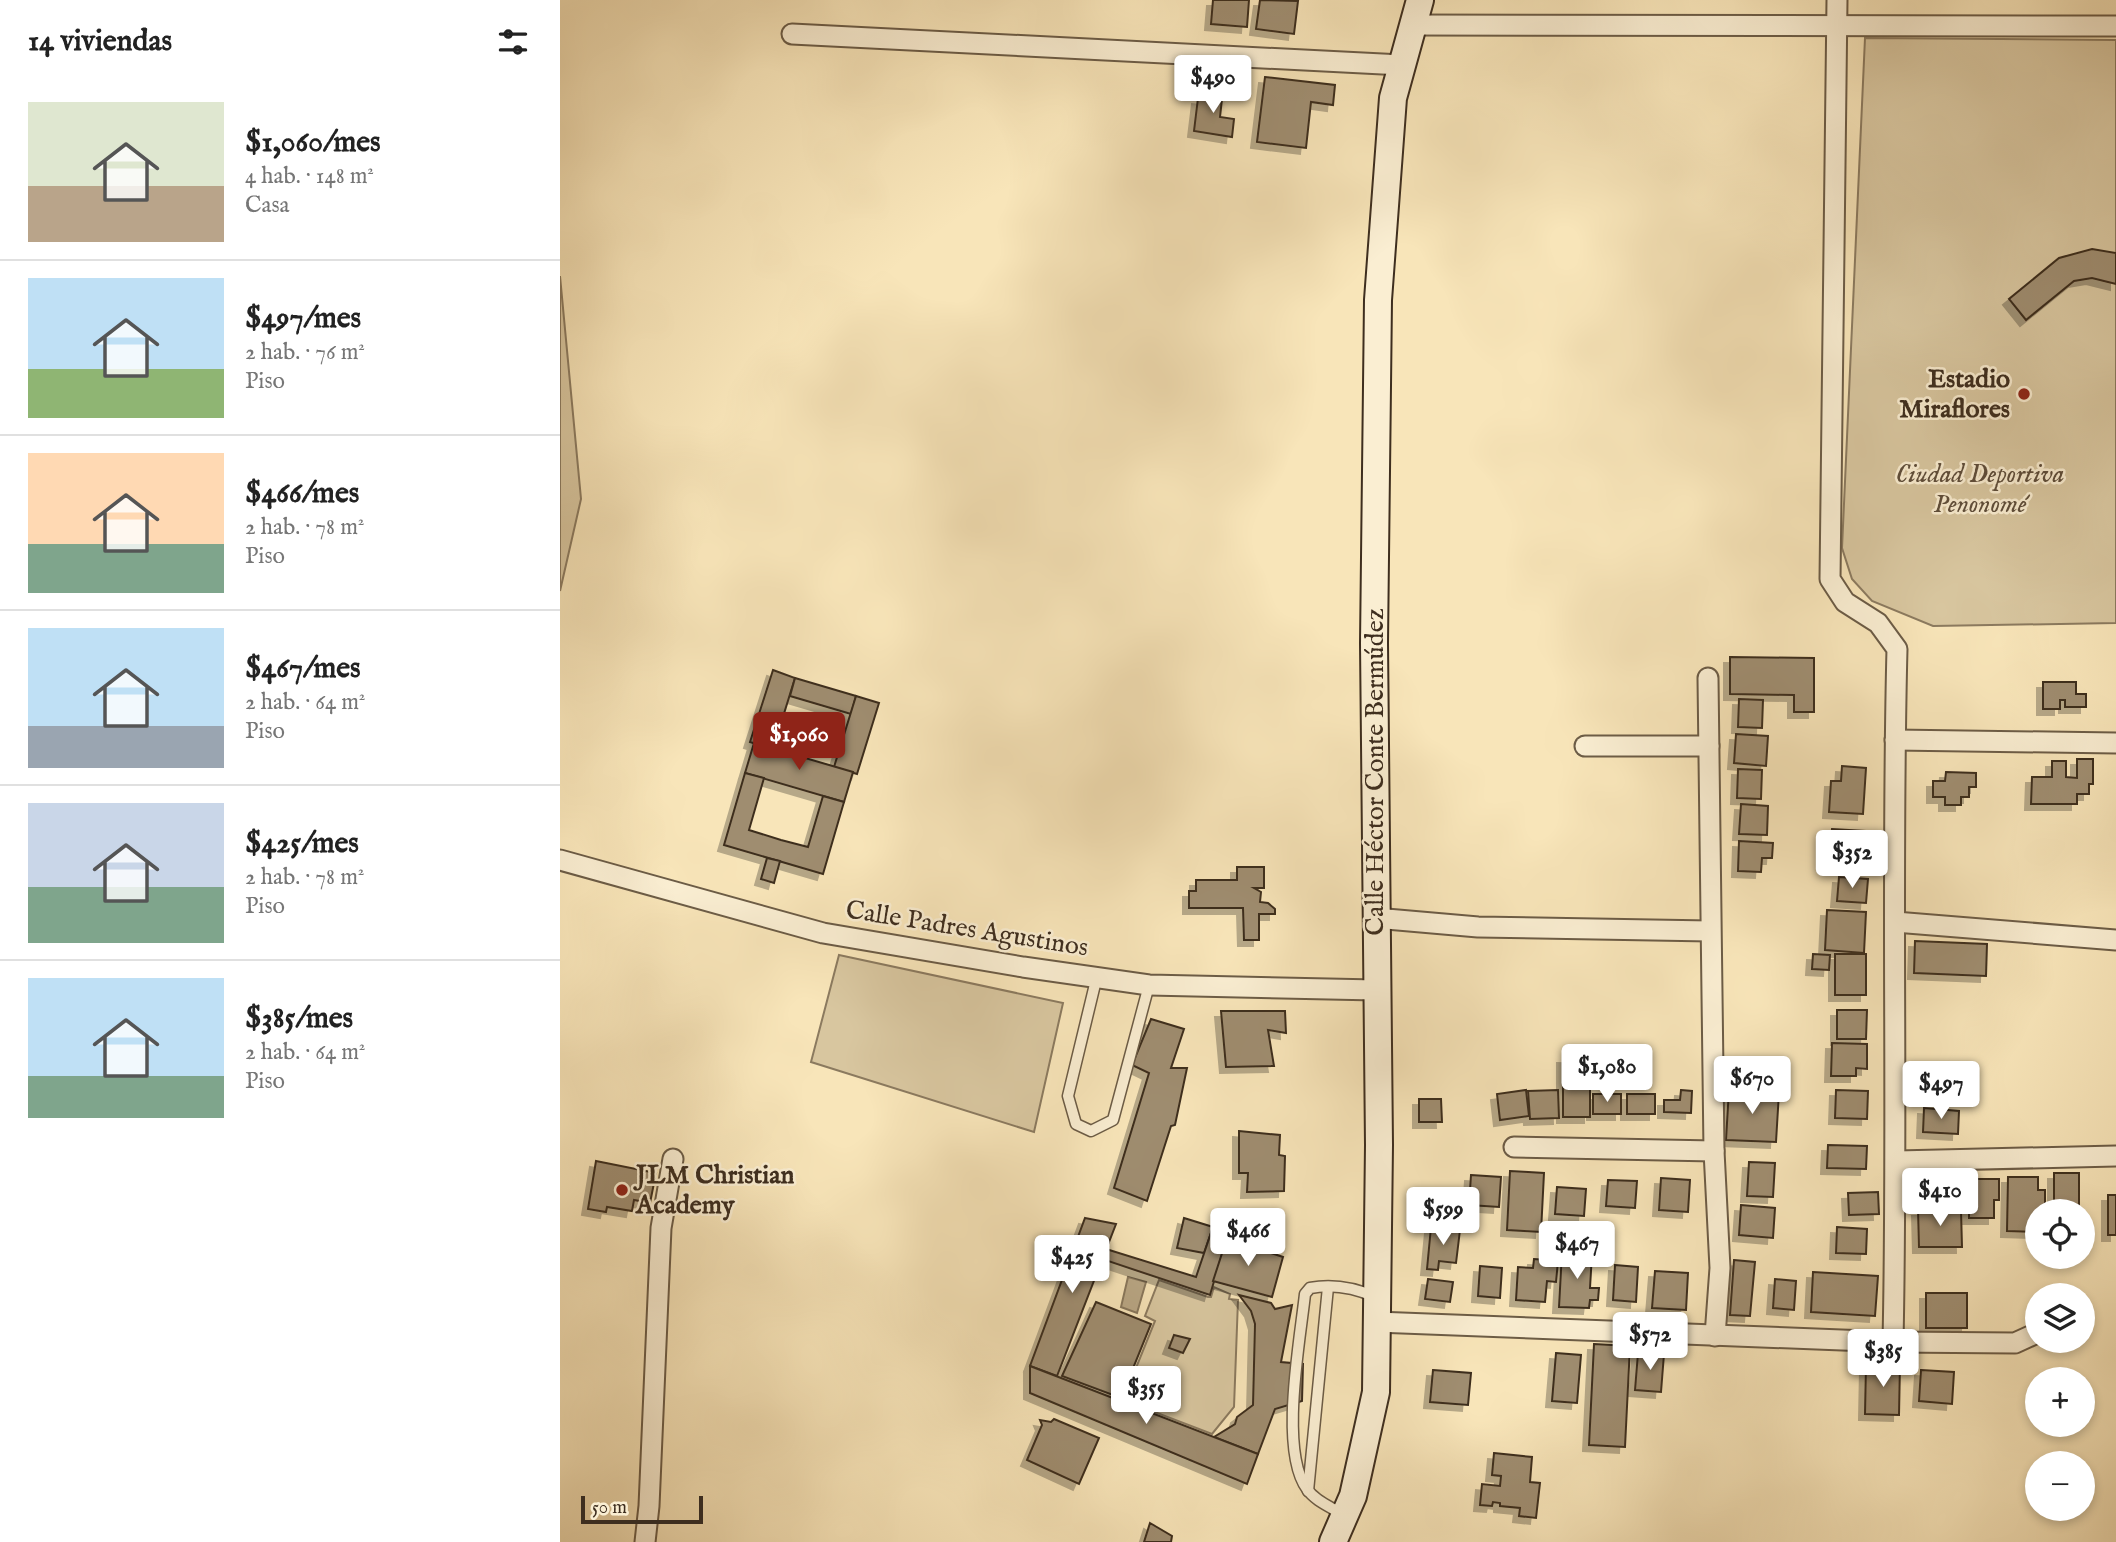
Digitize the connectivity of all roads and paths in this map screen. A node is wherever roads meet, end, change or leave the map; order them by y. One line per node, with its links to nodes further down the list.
1 (1837, 0): 3 (street)
2 (1417, 13): 3 (street); 6 (street, Calle Héctor Conte Bermúdez)
3 (1835, 24): 4 (street); 8 (street)
4 (2116, 26)
5 (792, 34): 6 (street)
6 (1402, 65): 13 (street, Calle Héctor Conte Bermúdez)
7 (1708, 678): 11 (street)
8 (1895, 740): 9 (street); 14 (street)
9 (2116, 743)
10 (1585, 746): 11 (street)
11 (1709, 746): 15 (street)
12 (560, 859): 17 (street, Calle Padres Agustinos)
13 (1375, 918): 15 (street); 19 (street, Calle Héctor Conte Bermúdez)
14 (1895, 922): 16 (street); 24 (street)
15 (1710, 931): 21 (street)
16 (2116, 940)
17 (1097, 976): 18 (street, Calle Padres Agustinos); 18 (lane)
18 (1149, 985): 19 (street, Calle Padres Agustinos)
19 (1376, 990): 26 (street, Calle Héctor Conte Bermúdez)
20 (1514, 1147): 21 (street)
21 (1714, 1151): 27 (street)
22 (2116, 1156): 24 (street)
23 (673, 1159): 32 (street)
24 (1897, 1161): 29 (street)
25 (1328, 1287): 26 (lane); 30 (lane); 30 (lane)
26 (1376, 1310): 27 (street); 31 (street, Calle Héctor Conte Bermúdez)
27 (1715, 1336): 29 (street)
28 (2025, 1338): 29 (street)
29 (1893, 1342)
30 (1308, 1491): 31 (lane)
31 (1345, 1515): 33 (street, Calle Héctor Conte Bermúdez)
32 (645, 1542)
33 (1333, 1542)

